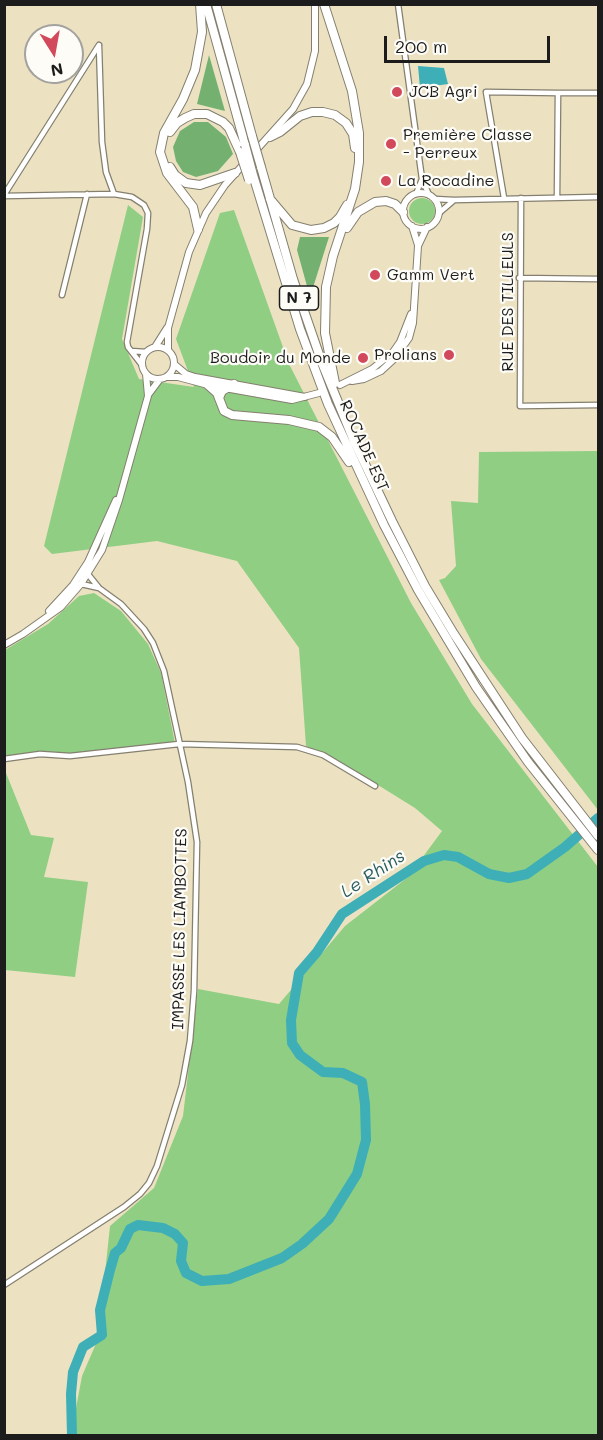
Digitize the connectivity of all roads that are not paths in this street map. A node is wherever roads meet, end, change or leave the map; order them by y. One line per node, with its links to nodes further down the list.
1 (200, 4): 28 (highway)
2 (206, 4): 10 (highway, ROCADE EST)
3 (216, 4): 17 (highway, ROCADE EST / N 7, bridge)
4 (315, 4): 9 (main road)
5 (324, 4): 29 (highway)
6 (398, 4): 12 (street)
7 (558, 93): 8 (street); 20 (street); 22 (street)
8 (598, 93)
9 (270, 137): 11 (main road); 17 (highway)
10 (242, 149): 11 (highway); 51 (highway, ROCADE EST, bridge)
11 (235, 174): 28 (main road)
12 (422, 179): 15 (street); 18 (street)
13 (87, 194): 14 (street); 16 (street); 33 (street)
14 (114, 194): 16 (street); 37 (street)
15 (416, 194): 18 (main road); 24 (main road)
16 (4, 196)
17 (269, 197): 48 (highway, ROCADE EST / N 7)
18 (432, 197): 23 (street); 25 (main road)
19 (598, 197): 22 (street)
20 (504, 198): 21 (street); 23 (street)
21 (520, 198): 22 (street); 31 (street, RUE DES TILLEULS)
22 (557, 198)
23 (454, 200): 25 (street)
24 (403, 212): 26 (main road); 29 (highway)
25 (439, 213): 27 (main road)
26 (412, 226): 27 (main road); 30 (main road)
27 (427, 227): 30 (main road)
28 (198, 229): 34 (main road)
29 (339, 237): 48 (highway)
30 (418, 246): 44 (main road)
31 (519, 278): 32 (street); 50 (street, RUE DES TILLEULS)
32 (598, 279)
33 (62, 295)
34 (168, 328): 35 (main road); 36 (main road)
35 (155, 347): 36 (main road); 38 (main road)
36 (168, 350): 40 (main road)
37 (132, 351): 38 (street); 39 (street)
38 (147, 351): 39 (main road)
39 (142, 364): 41 (main road)
40 (174, 364): 42 (main road); 45 (main road)
41 (146, 374): 42 (main road); 47 (main road)
42 (163, 378): 43 (main road); 47 (main road)
43 (208, 385): 45 (main road); 49 (highway)
44 (340, 385)
45 (230, 386): 46 (main road); 49 (highway)
46 (319, 393)
47 (147, 396): 52 (main road)
48 (336, 397): 60 (highway, ROCADE EST)
49 (219, 398): 51 (highway)
50 (598, 405)
51 (371, 500): 60 (highway, ROCADE EST)
52 (83, 574): 53 (main road); 53 (main road); 54 (street); 55 (main road)
53 (81, 584): 54 (street); 55 (main road)
54 (99, 588): 57 (street, IMPASSE LES LIAMBOTTES)
55 (36, 624): 56 (main road)
56 (4, 645)
57 (179, 744): 58 (street); 59 (street); 63 (street, IMPASSE LES LIAMBOTTES)
58 (4, 759)
59 (375, 786)
60 (572, 811): 61 (highway, ROCADE EST); 62 (highway, ROCADE EST)
61 (598, 836)
62 (596, 847)
63 (4, 1285)

